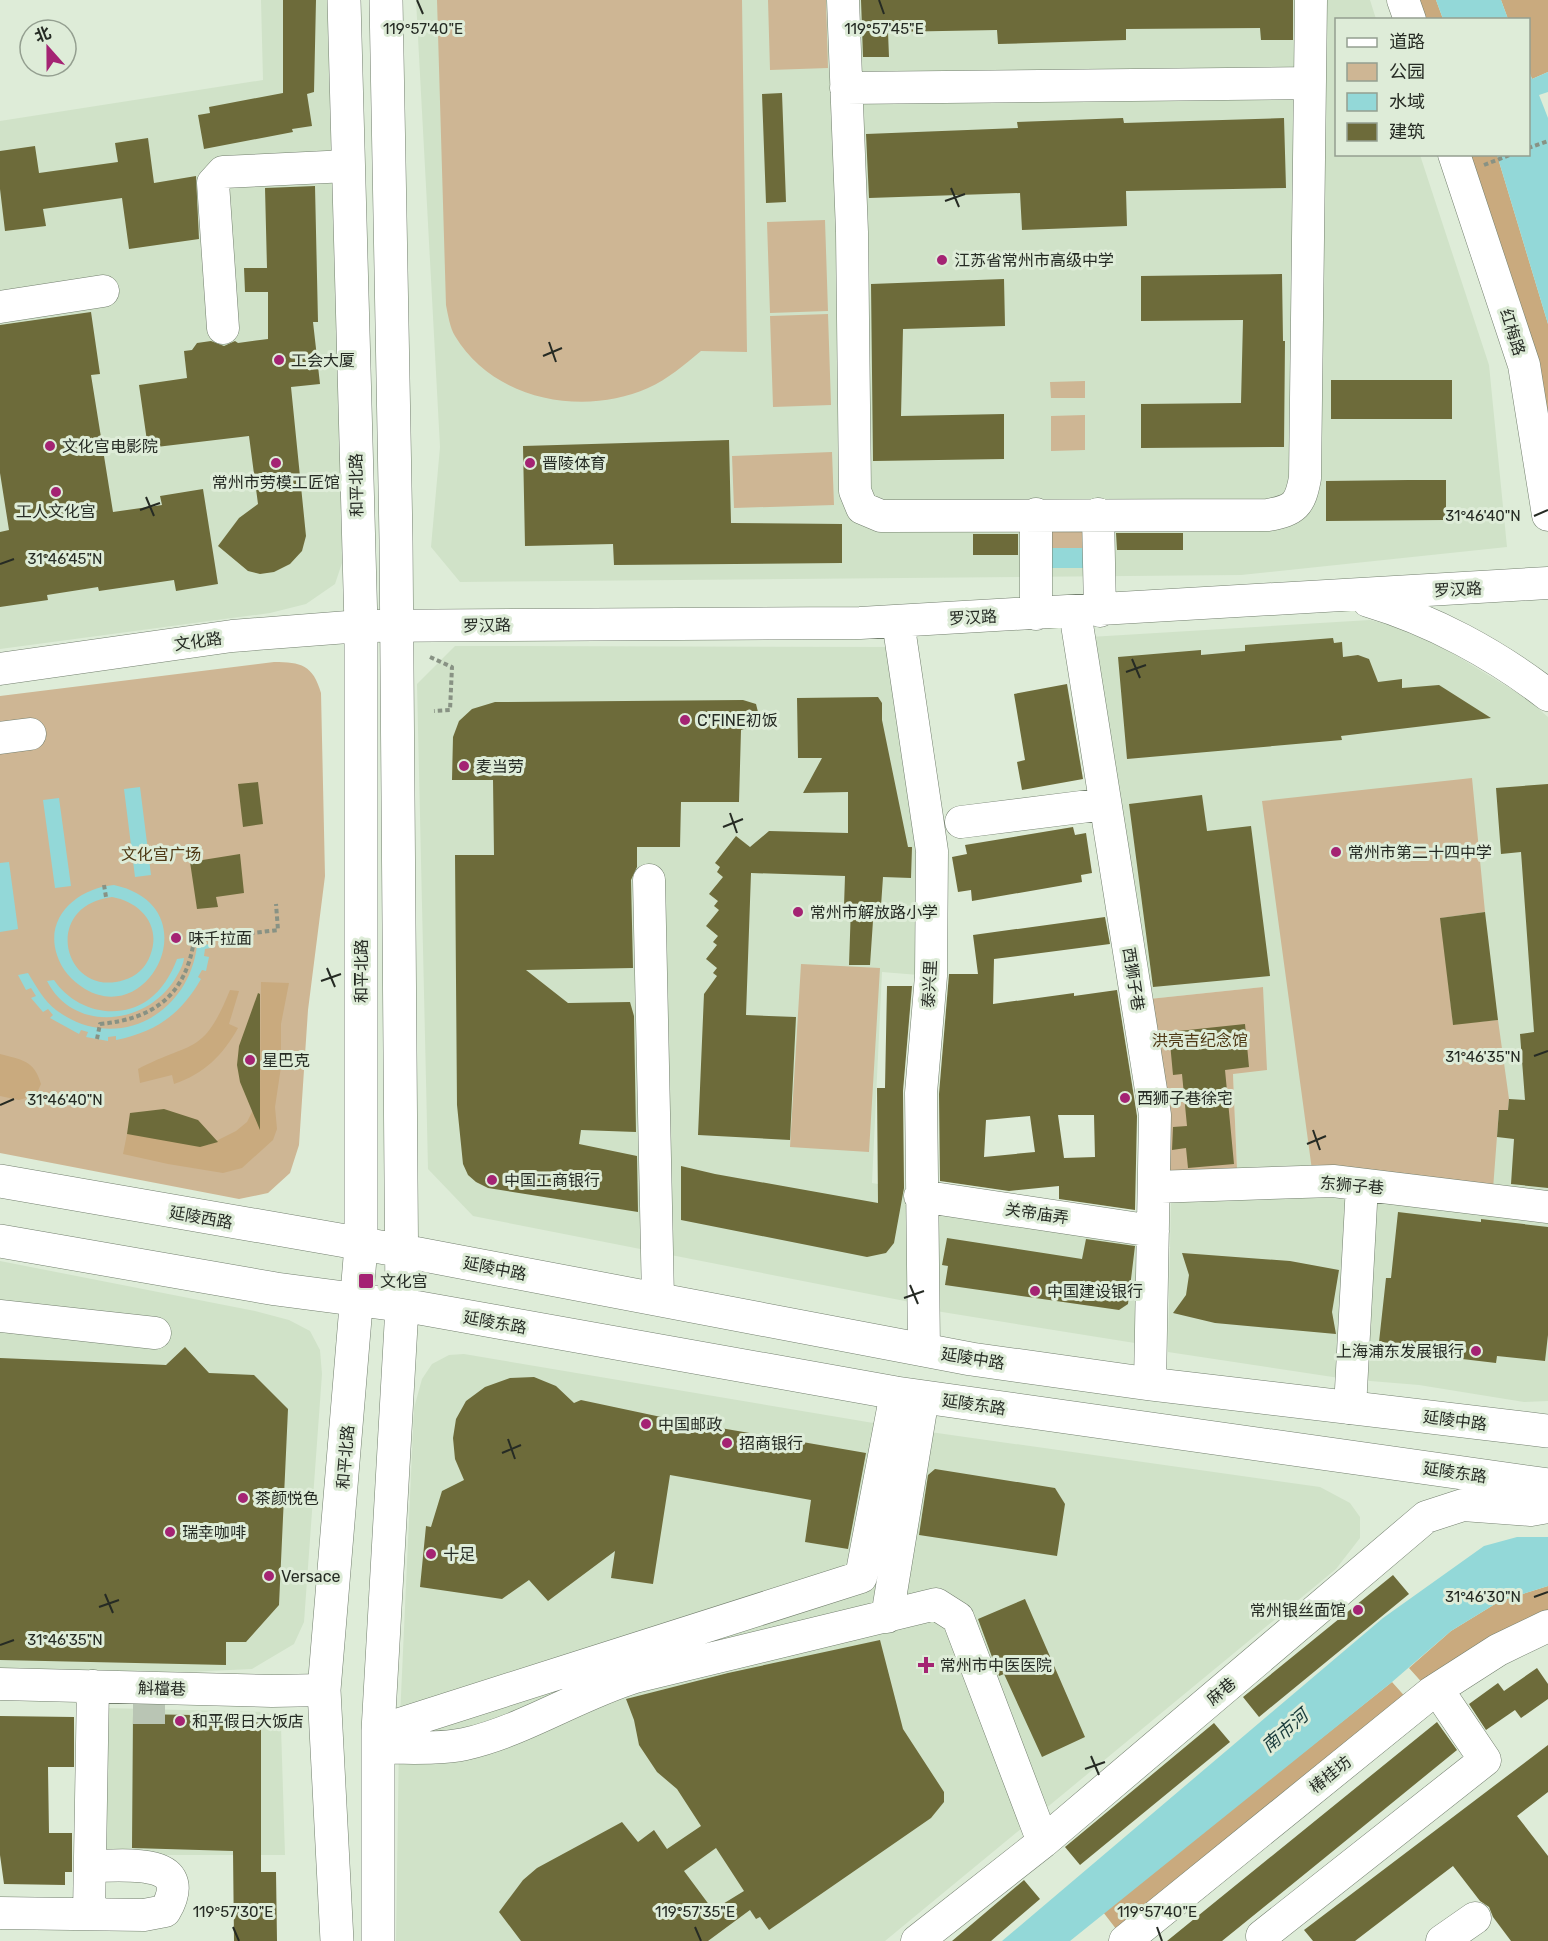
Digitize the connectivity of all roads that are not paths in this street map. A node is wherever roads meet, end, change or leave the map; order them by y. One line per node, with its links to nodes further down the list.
1 (344, 0): 10 (main road, 和平北路)
2 (386, 0): 23 (main road)
3 (843, 0): 8 (street)
4 (1311, 0): 7 (street)
5 (1403, 0): 6 (street)
6 (1409, 18)
7 (1310, 83): 8 (street); 15 (street)
8 (846, 88): 14 (street)
9 (1455, 156): 16 (street, 红梅路)
10 (348, 166): 13 (street); 22 (main road, 和平北路)
11 (103, 291): 12 (street)
12 (0, 307)
13 (223, 328)
14 (1036, 514): 15 (street); 20 (street)
15 (1098, 514): 19 (street, 西狮子巷)
16 (1548, 515)
17 (1548, 583): 18 (street, 罗汉路)
18 (1350, 596): 19 (street, 罗汉路); 25 (street)
19 (1087, 612): 20 (street, 罗汉路); 28 (street, 西狮子巷)
20 (1036, 614): 21 (street, 罗汉路)
21 (898, 621): 23 (street, 罗汉路); 34 (street, 泰兴里)
22 (361, 626): 23 (street, 文化路); 24 (street, 文化路); 38 (main road, 和平北路)
23 (397, 626): 39 (main road)
24 (0, 669)
25 (1548, 695)
26 (30, 734): 27 (street)
27 (0, 738)
28 (1106, 804): 29 (street); 33 (street, 西狮子巷)
29 (961, 822)
30 (649, 880): 41 (street)
31 (0, 1181): 38 (main road, 延陵西路)
32 (1362, 1185): 33 (street, 东狮子巷); 35 (street, 东狮子巷); 48 (street)
33 (1154, 1187): 36 (street, 西狮子巷)
34 (920, 1196): 36 (street, 关帝庙弄); 45 (street, 泰兴里)
35 (1548, 1207)
36 (1153, 1231): 46 (street, 西狮子巷)
37 (0, 1241): 40 (main road)
38 (361, 1246): 39 (main road, 延陵西路); 40 (main road, 和平北路)
39 (403, 1251): 41 (main road, 延陵中路); 42 (main road)
40 (358, 1298): 42 (main road); 57 (main road, 和平北路)
41 (658, 1299): 45 (main road, 延陵中路)
42 (402, 1307): 47 (main road, 延陵东路); 58 (main road)
43 (0, 1316): 44 (street)
44 (156, 1333)
45 (924, 1350): 46 (main road, 延陵中路)
46 (1150, 1384): 48 (main road, 延陵中路)
47 (910, 1395): 50 (main road, 延陵东路); 52 (street); 58 (street)
48 (1350, 1408): 49 (main road, 延陵中路)
49 (1548, 1431)
50 (1548, 1485)
51 (1548, 1507): 59 (street, 麻巷)
52 (887, 1617): 58 (street); 59 (street)
53 (1548, 1626): 56 (street, 椿桂坊)
54 (0, 1684): 55 (street, 斛檔巷)
55 (93, 1686): 57 (street, 斛檔巷); 60 (street)
56 (1437, 1689): 67 (street, 椿桂坊); 68 (street)
57 (324, 1690): 64 (main road, 和平北路)
58 (378, 1739): 65 (main road)
59 (1043, 1842): 66 (street, 麻巷)
60 (90, 1866): 62 (street); 62 (street)
61 (0, 1913): 62 (street)
62 (89, 1914)
63 (1475, 1918): 69 (street)
64 (337, 1941)
65 (378, 1941)
66 (917, 1941)
67 (1125, 1941)
68 (1265, 1941)
69 (1442, 1941)

